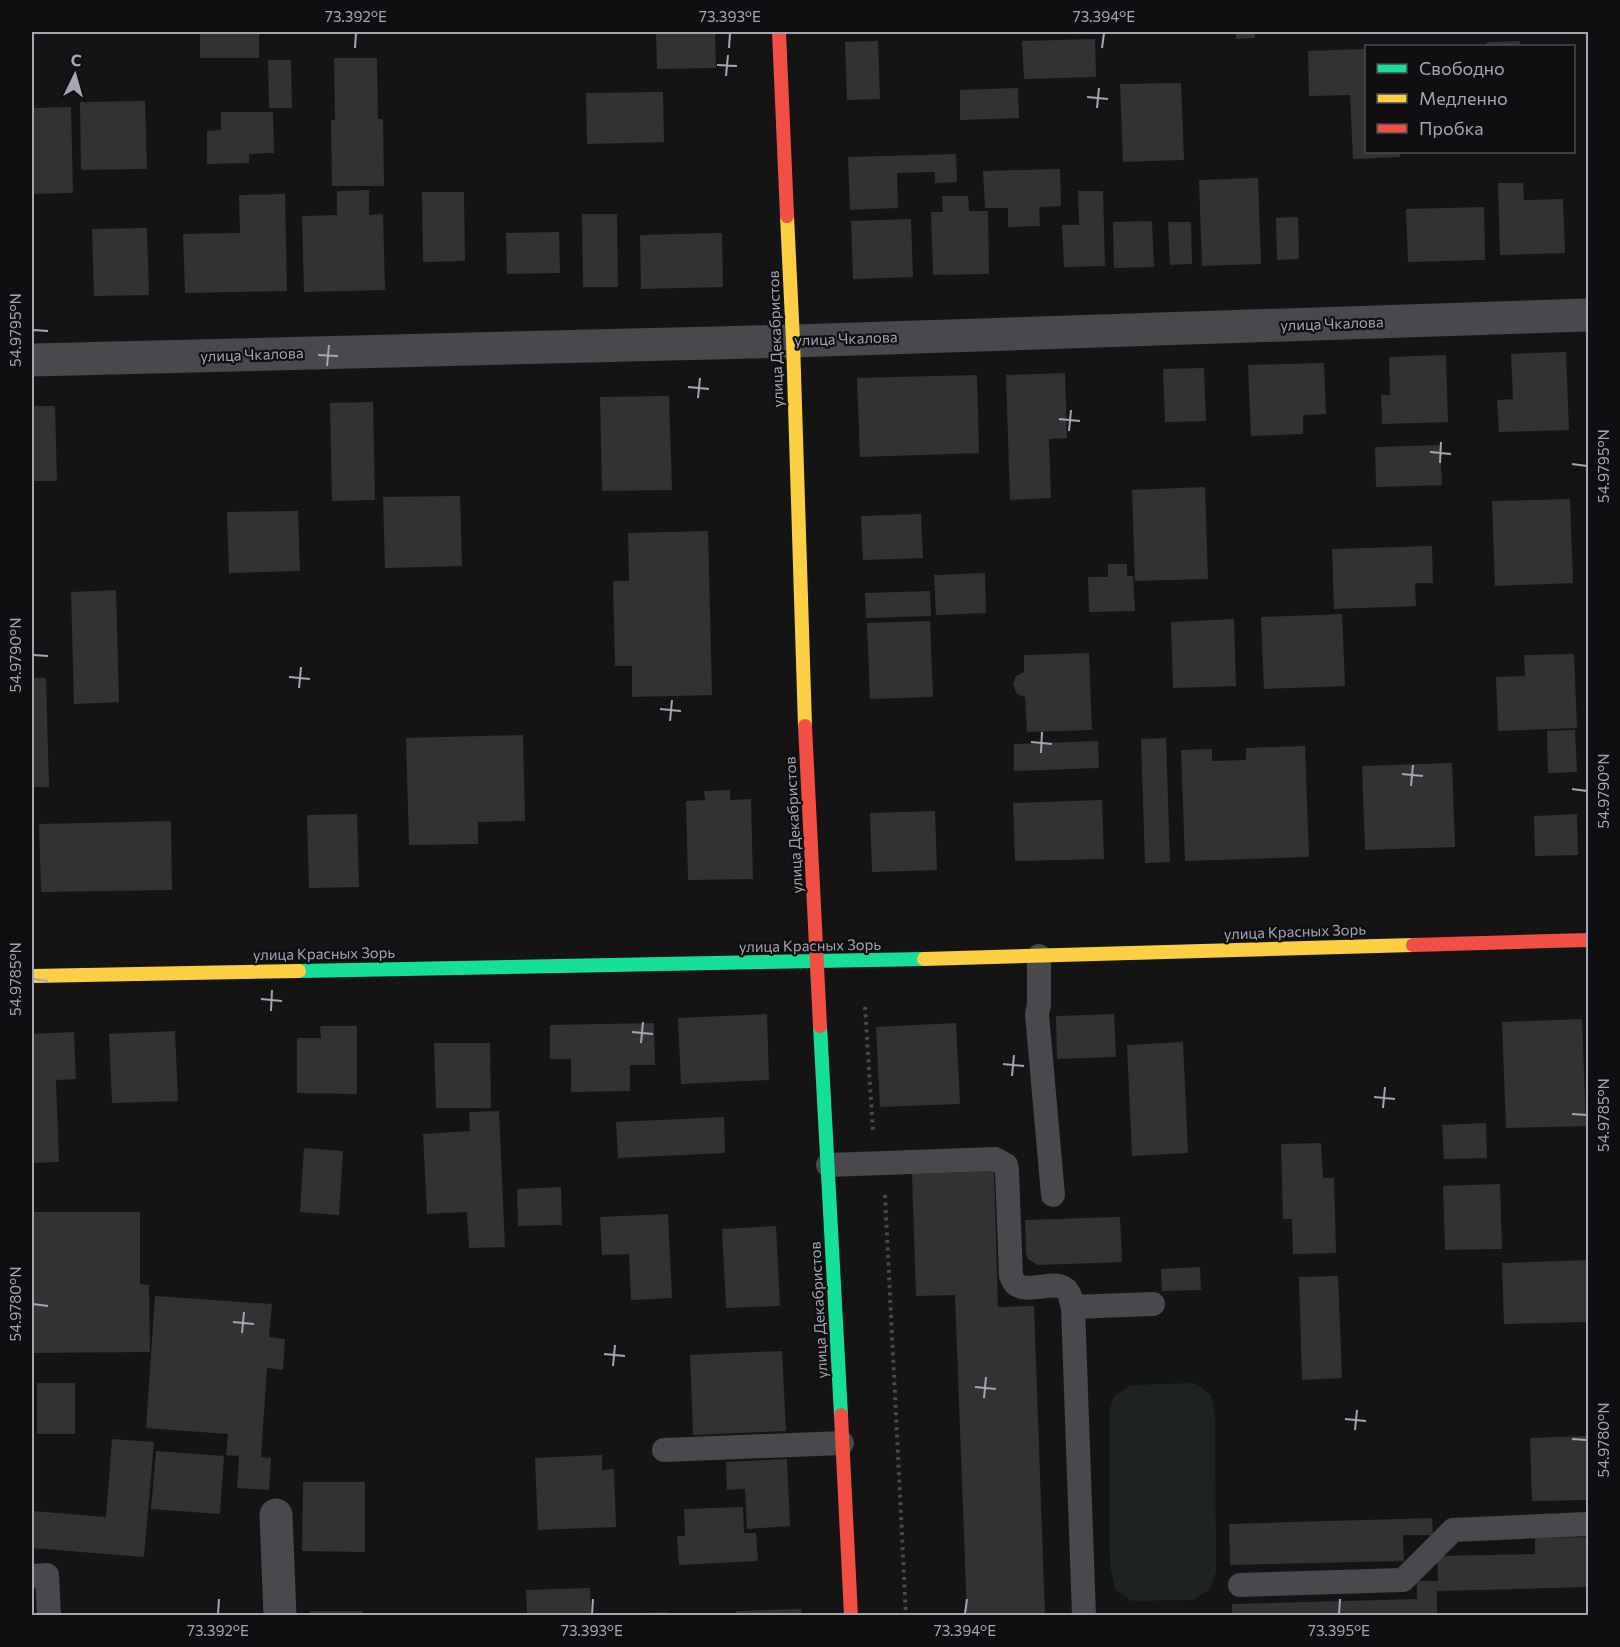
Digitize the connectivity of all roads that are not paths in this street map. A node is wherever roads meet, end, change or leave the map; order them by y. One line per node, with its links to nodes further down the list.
1 (779, 32): 3 (street, улица Декабристов)
2 (1588, 315): 3 (street, улица Чкалова)
3 (793, 341): 4 (street, улица Чкалова); 7 (street, улица Декабристов)
4 (32, 360)
5 (1588, 940): 6 (street, улица Красных Зорь)
6 (1039, 956): 7 (street, улица Красных Зорь); 10 (lane)
7 (818, 962): 8 (street, улица Красных Зорь); 9 (street, улица Декабристов)
8 (32, 976)
9 (828, 1165): 12 (lane); 13 (street, улица Декабристов)
10 (1053, 1195)
11 (1153, 1304): 12 (lane)
12 (1073, 1307): 22 (lane)
13 (842, 1443): 14 (lane); 21 (street, улица Декабристов)
14 (664, 1450)
15 (276, 1515): 20 (street)
16 (1588, 1524): 18 (lane)
17 (32, 1575): 19 (lane)
18 (1240, 1585)
19 (49, 1616)
20 (280, 1616)
21 (851, 1616)
22 (1084, 1616)

